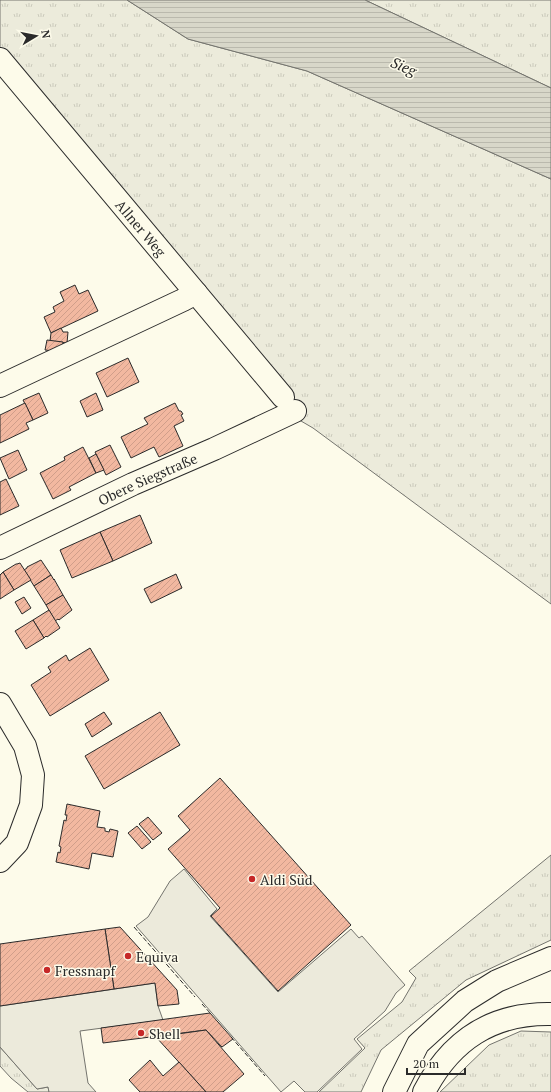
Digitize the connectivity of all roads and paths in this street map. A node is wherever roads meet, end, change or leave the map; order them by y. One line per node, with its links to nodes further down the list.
1 (0, 59): 2 (main road, Allner Weg)
2 (196, 293): 3 (main road); 4 (main road, Allner Weg)
3 (0, 386)
4 (289, 404): 5 (main road, Obere Siegstraße)
5 (0, 548)
6 (0, 704): 7 (main road)
7 (0, 861)
8 (551, 958): 10 (main road)
9 (551, 1014): 11 (main road)
10 (394, 1092)
11 (424, 1092)

